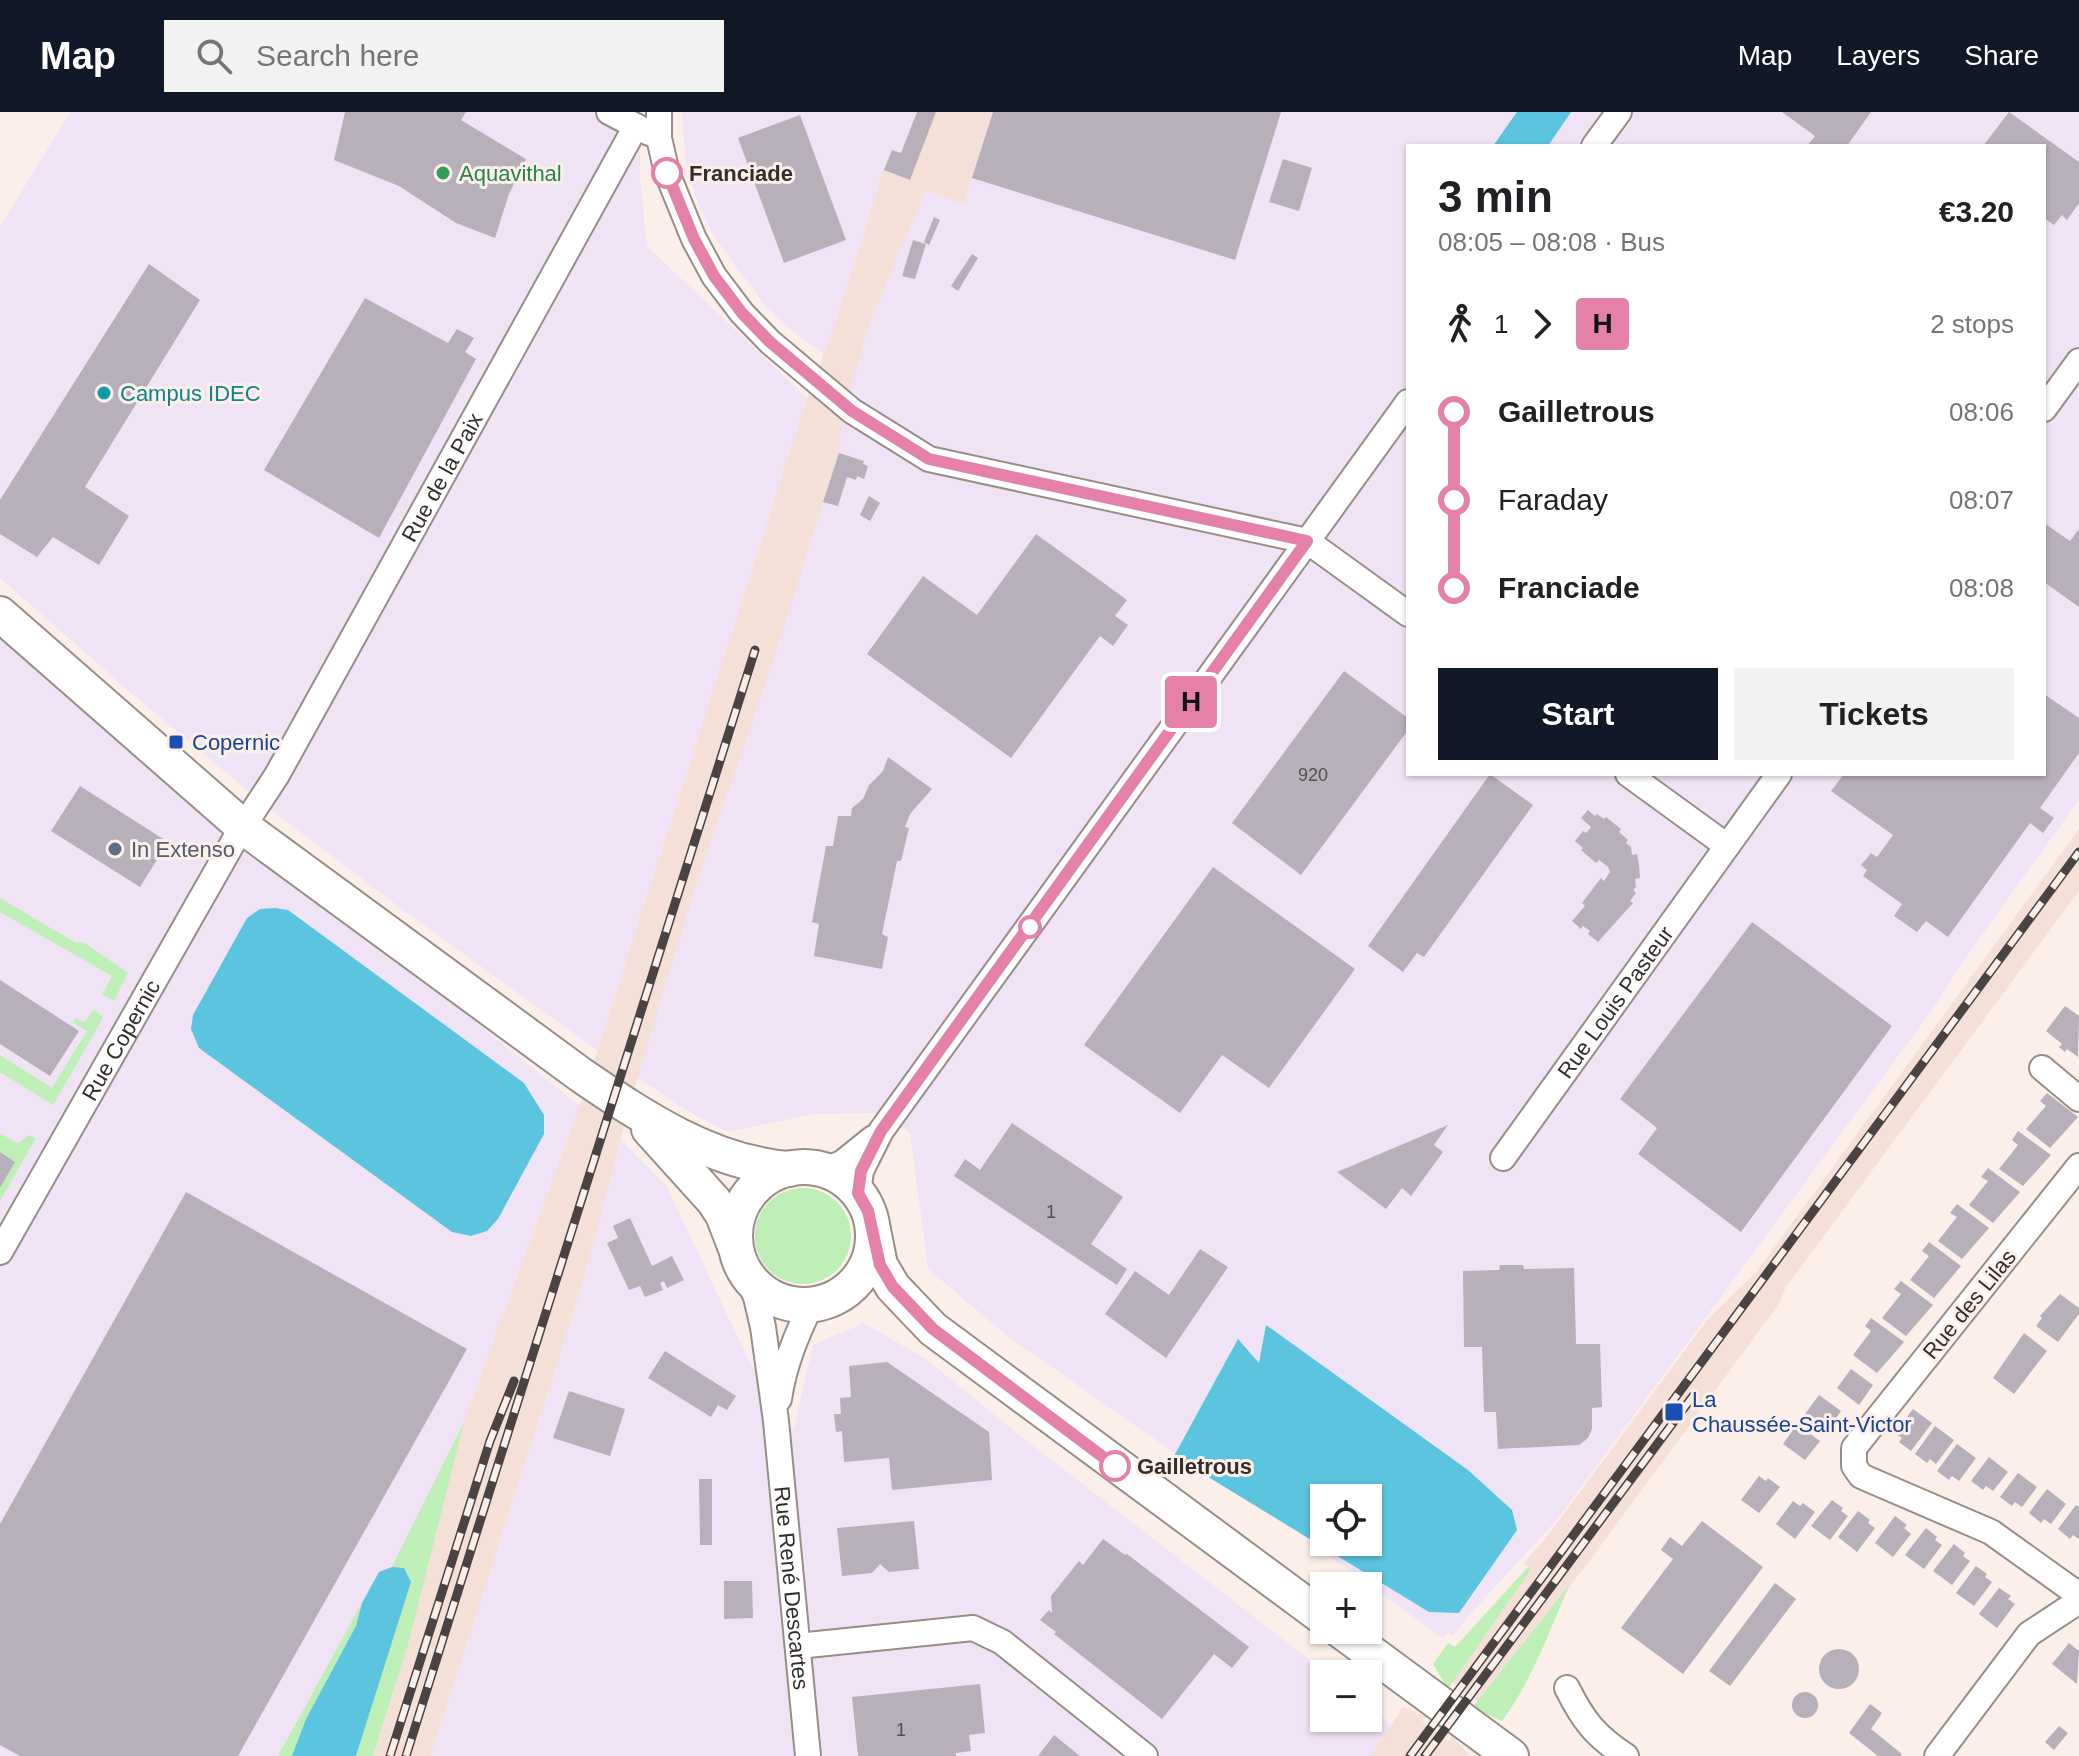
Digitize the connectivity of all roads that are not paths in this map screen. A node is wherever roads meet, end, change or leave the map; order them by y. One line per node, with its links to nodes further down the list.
1 (609, 112): 4 (street)
2 (659, 112): 5 (street)
3 (1619, 112): 6 (street)
4 (636, 126): 5 (street); 15 (street, Rue de la Paix)
5 (659, 138): 10 (street)
6 (1595, 144)
7 (2079, 361): 9 (street)
8 (1406, 405): 10 (street)
9 (2046, 406)
10 (1307, 541): 11 (street); 20 (street)
11 (1406, 613)
12 (0, 614): 15 (street)
13 (1631, 776): 16 (street)
14 (1778, 776): 16 (street, Rue Louis Pasteur)
15 (242, 826): 19 (street); 28 (street, Rue Copernic)
16 (1727, 846): 21 (street, Rue Louis Pasteur)
17 (2048, 1074): 18 (street)
18 (2079, 1099)
19 (632, 1111): 23 (street); 27 (street)
20 (881, 1131): 24 (street); 25 (street)
21 (1503, 1158)
22 (2079, 1166): 33 (street, Rue des Lilas)
23 (789, 1169): 24 (street); 27 (street)
24 (824, 1170): 25 (street)
25 (858, 1193): 26 (street)
26 (873, 1230): 30 (street); 31 (street)
27 (735, 1246): 29 (street)
28 (0, 1252)
29 (748, 1278): 30 (street); 32 (street, Rue René Descartes)
30 (815, 1304): 31 (street); 32 (street, Rue René Descartes)
31 (933, 1329): 35 (street)
32 (776, 1421): 37 (street, Rue René Descartes)
33 (2079, 1595)
34 (2079, 1601): 43 (street)
35 (1310, 1608)
36 (1359, 1644): 41 (street)
37 (798, 1646): 39 (street, Rue René Descartes); 40 (street)
38 (1567, 1688): 42 (street)
39 (808, 1756)
40 (1145, 1756)
41 (1511, 1756)
42 (1626, 1756)
43 (1937, 1756)

